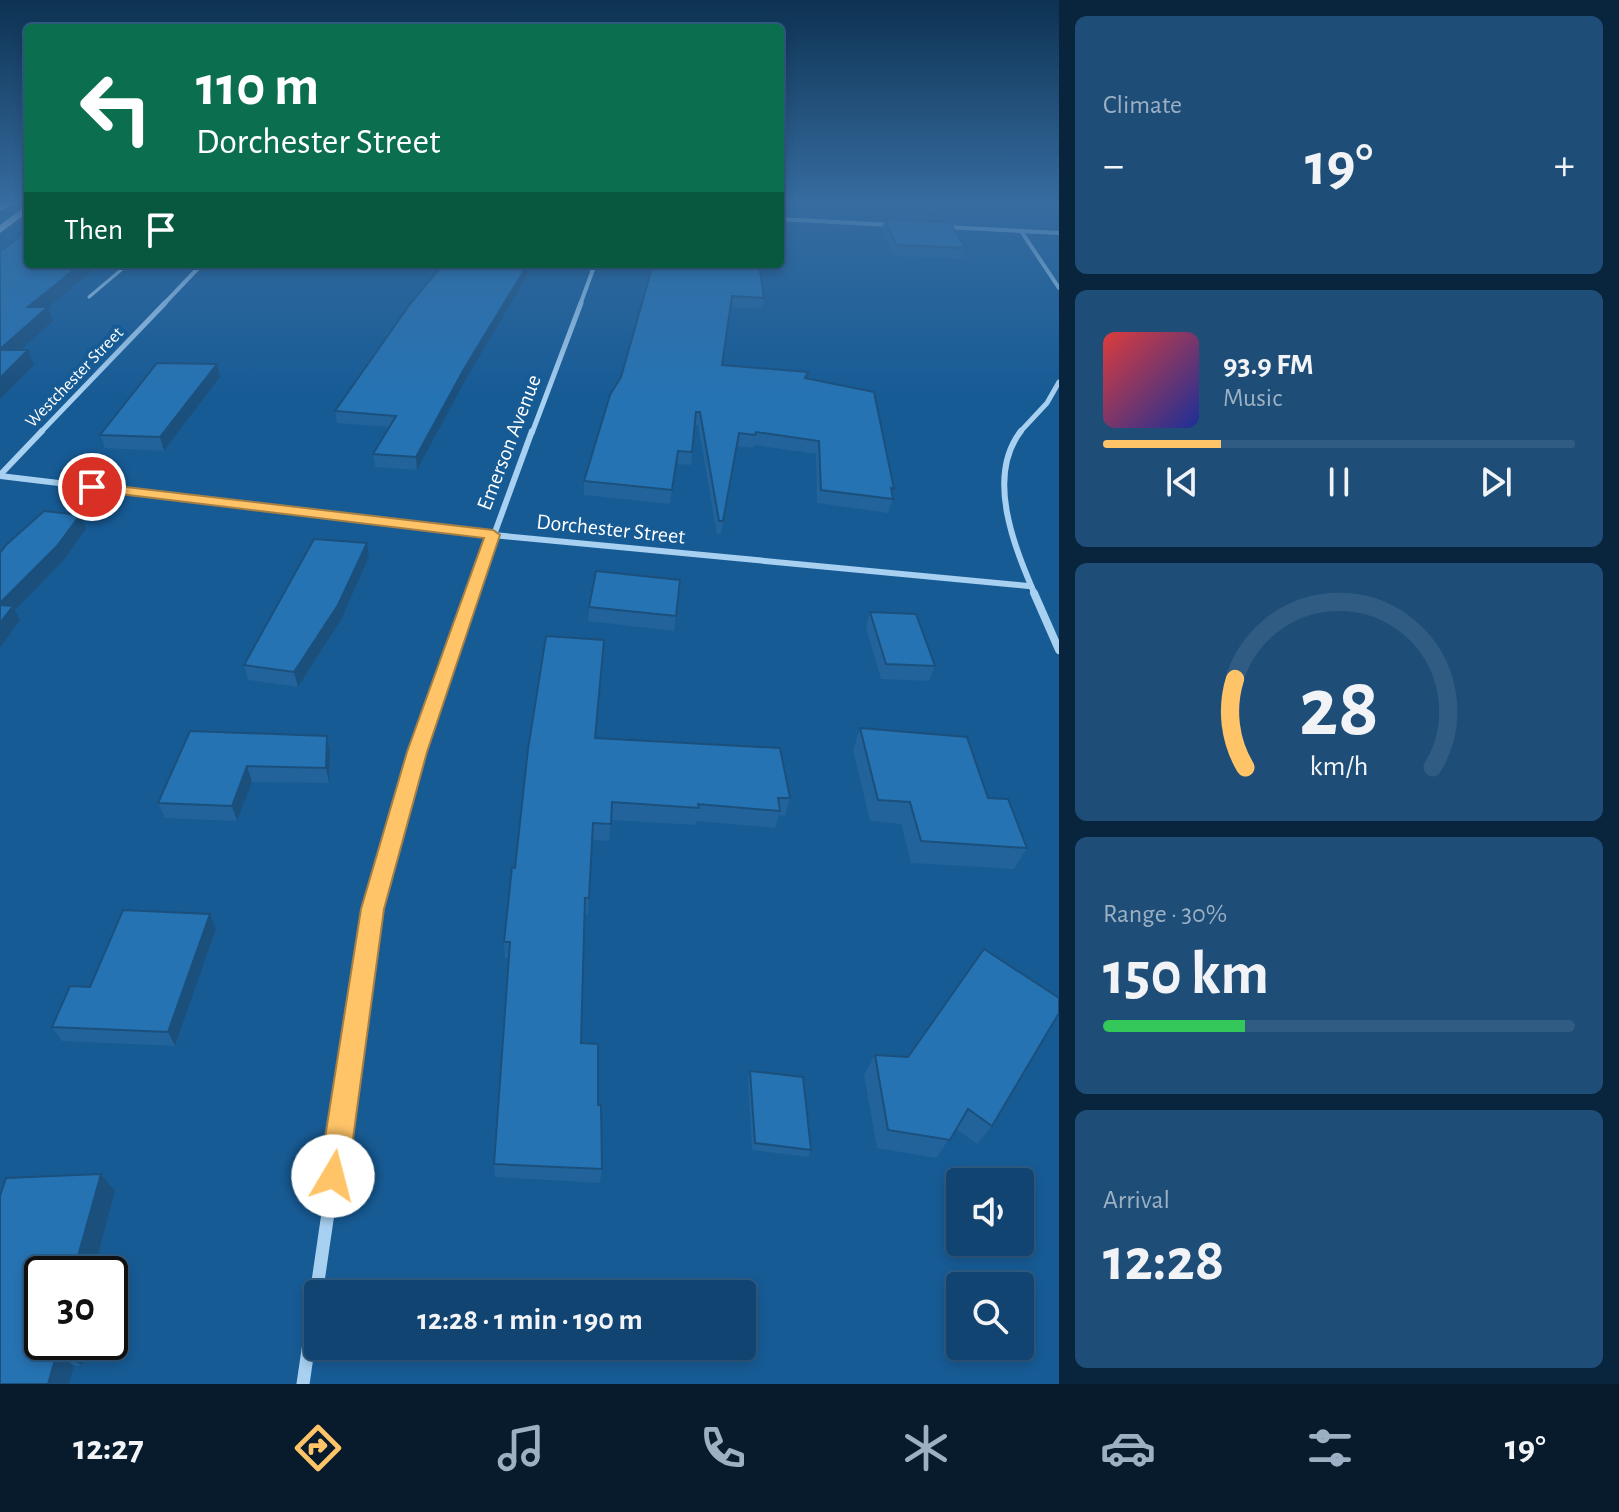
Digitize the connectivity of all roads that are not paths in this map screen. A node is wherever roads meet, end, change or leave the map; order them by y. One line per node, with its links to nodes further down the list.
1 (1045, 267): 5 (street)
2 (123, 268): 6 (lane)
3 (198, 268): 8 (street, Westchester Street)
4 (593, 268): 9 (street, Emerson Avenue)
5 (1059, 288)
6 (89, 297)
7 (1059, 382): 10 (street)
8 (0, 475): 9 (street, Dorchester Street)
9 (493, 535): 10 (street, Dorchester Street); 12 (street, Emerson Avenue)
10 (1028, 586): 11 (street)
11 (1059, 650)
12 (303, 1384)

